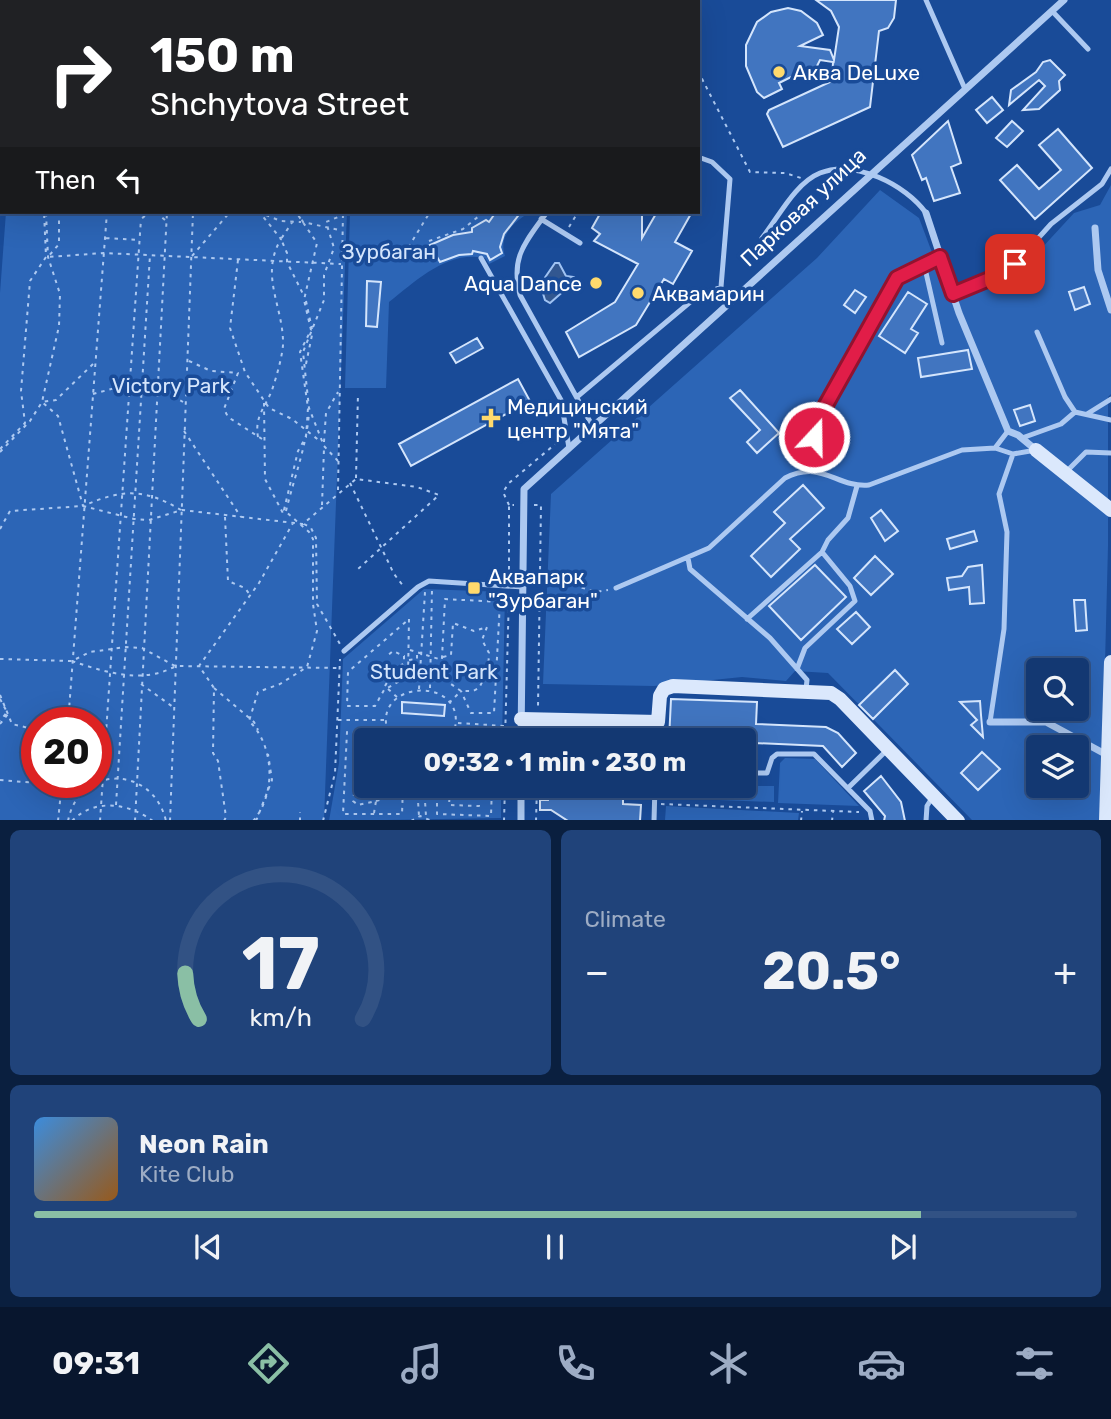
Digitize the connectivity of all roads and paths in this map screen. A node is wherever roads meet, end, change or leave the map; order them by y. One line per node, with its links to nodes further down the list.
1 (926, 0): 6 (lane)
2 (1064, 0): 3 (street, Парковая улица)
3 (1052, 11): 4 (lane); 6 (street, Парковая улица)
4 (1088, 49)
5 (700, 75): 10 (path)
6 (965, 89): 9 (street, Парковая улица)
7 (700, 158): 62 (lane)
8 (1111, 169): 63 (lane)
9 (872, 172): 10 (lane); 11 (lane); 65 (street, Парковая улица)
10 (808, 181): 41 (lane)
11 (926, 213): 53 (street)
12 (45, 214): 51 (path)
13 (45, 214): 101 (path)
14 (59, 214): 51 (path)
15 (107, 214): 40 (path)
16 (140, 214): 31 (path)
17 (147, 214): 31 (path)
18 (158, 214): 33 (path)
19 (166, 214): 33 (path)
20 (193, 214): 52 (path)
21 (228, 214): 52 (path)
22 (261, 214): 43 (path)
23 (264, 214): 34 (path)
24 (298, 214): 35 (path)
25 (341, 214): 36 (path)
26 (343, 214): 38 (path)
27 (429, 214): 50 (path)
28 (475, 214): 44 (path)
29 (545, 214): 32 (lane)
30 (577, 214): 39 (path)
31 (141, 219): 42 (path)
32 (541, 219): 39 (lane); 80 (lane)
33 (165, 220): 49 (path)
34 (293, 221): 35 (path); 43 (path)
35 (302, 222): 36 (path); 58 (path)
36 (325, 226): 38 (path); 59 (path)
37 (1095, 228): 66 (street)
38 (341, 230): 60 (path)
39 (565, 234): 45 (lane)
40 (105, 237): 42 (path); 46 (path)
41 (762, 238)
42 (140, 240): 47 (path)
43 (281, 240): 56 (path); 57 (path)
44 (429, 241)
45 (580, 243)
46 (104, 253): 47 (path); 51 (path); 71 (path)
47 (139, 255): 48 (path); 75 (path)
48 (150, 255): 49 (path); 111 (path)
49 (164, 256): 52 (path); 76 (path)
50 (392, 256)
51 (48, 257): 82 (path)
52 (191, 257): 55 (path); 70 (path)
53 (940, 257): 61 (lane); 63 (street)
54 (481, 258): 93 (lane)
55 (238, 260): 56 (path); 73 (path)
56 (271, 261): 57 (path); 83 (path)
57 (286, 262): 58 (path); 64 (path)
58 (312, 263): 59 (path); 64 (path)
59 (328, 264): 60 (path); 67 (path)
60 (341, 264): 77 (path)
61 (924, 264): 69 (lane); 105 (lane)
62 (721, 287): 65 (lane); 80 (lane)
63 (953, 294): 92 (street)
64 (305, 297): 67 (path); 90 (path)
65 (733, 300): 89 (street, Парковая улица)
66 (1111, 310)
67 (312, 330): 72 (path); 72 (path)
68 (1037, 332): 86 (lane)
69 (942, 343)
70 (188, 360): 74 (path); 84 (path)
71 (94, 363): 79 (path); 82 (path)
72 (306, 365): 85 (path)
73 (245, 372): 74 (path); 83 (path)
74 (238, 373): 94 (path)
75 (130, 384): 79 (path); 112 (path)
76 (157, 387): 84 (path); 113 (path)
77 (339, 390): 97 (path); 104 (path)
78 (358, 393): 107 (path)
79 (92, 394): 117 (path)
80 (578, 396): 89 (lane)
81 (1111, 399): 87 (lane)
82 (42, 402): 101 (path); 117 (path)
83 (264, 402): 90 (path); 94 (path); 95 (path)
84 (186, 403): 91 (path)
85 (309, 408): 90 (path); 97 (path)
86 (1075, 412): 87 (lane); 96 (lane)
87 (1087, 414): 88 (lane)
88 (1111, 420)
89 (593, 427): 98 (street, Парковая улица)
90 (307, 430): 97 (path); 121 (path)
91 (184, 431): 119 (path); 124 (path)
92 (1008, 431): 96 (street); 99 (lane)
93 (566, 434): 98 (lane); 114 (path)
94 (258, 437): 95 (path)
95 (262, 439): 121 (path)
96 (1022, 439): 100 (street)
97 (324, 446): 104 (path); 118 (path)
98 (569, 448): 138 (street, Парковая улица)
99 (995, 448): 103 (lane); 109 (lane)
100 (1036, 450): 103 (lane); 106 (street)
101 (0, 451)
102 (1111, 453): 106 (lane)
103 (1013, 454): 192 (lane)
104 (338, 462): 110 (path)
105 (812, 470): 109 (lane); 134 (lane)
106 (1065, 474): 120 (street)
107 (356, 479): 108 (path); 132 (path)
108 (350, 482): 110 (path); 132 (path)
109 (857, 486): 133 (lane)
110 (338, 491): 118 (path)
111 (136, 492): 112 (path); 113 (path); 125 (path)
112 (123, 494): 117 (path); 122 (path)
113 (151, 494): 119 (path); 126 (path)
114 (509, 505): 115 (path); 137 (path)
115 (518, 505)
116 (534, 505): 136 (path)
117 (83, 506): 122 (path); 131 (path); 161 (path)
118 (322, 506): 130 (path)
119 (182, 510): 123 (path); 126 (path); 163 (path)
120 (1111, 510)
121 (285, 515): 127 (path); 129 (path)
122 (122, 517): 125 (path); 149 (path)
123 (225, 517): 124 (path); 143 (path)
124 (241, 518): 127 (path)
125 (134, 519): 126 (path); 147 (path)
126 (149, 520): 148 (path)
127 (288, 521): 128 (path)
128 (293, 522): 129 (path); 143 (path)
129 (298, 523): 130 (path); 165 (path)
130 (303, 524): 151 (path)
131 (0, 529)
132 (381, 548): 135 (path); 142 (path)
133 (821, 552): 144 (lane); 167 (lane)
134 (688, 558): 141 (lane); 144 (lane)
135 (358, 569)
136 (540, 575): 141 (path); 190 (path)
137 (509, 584): 138 (lane); 142 (lane); 196 (path)
138 (523, 587): 187 (street, Парковая улица)
139 (426, 588): 145 (path)
140 (433, 588): 146 (path)
141 (617, 588)
142 (410, 594): 151 (lane)
143 (251, 596): 164 (path)
144 (747, 618): 167 (lane)
145 (423, 630): 146 (path); 154 (path)
146 (430, 631): 156 (path)
147 (126, 647): 148 (path); 149 (path); 169 (path)
148 (142, 648): 163 (path); 170 (path)
149 (113, 649): 161 (path); 168 (path)
150 (408, 650): 153 (path); 160 (path); 173 (path)
151 (344, 651): 166 (path)
152 (442, 652): 157 (path); 159 (path); 177 (path)
153 (417, 655): 154 (path); 160 (path)
154 (421, 655): 156 (path); 175 (path)
155 (387, 656): 173 (path)
156 (429, 656): 157 (path); 176 (path)
157 (436, 656): 159 (path)
158 (0, 659): 161 (path)
159 (442, 659): 177 (path); 177 (path)
160 (408, 660): 173 (path)
161 (72, 662): 168 (path); 182 (path)
162 (1111, 662): 204 (street)
163 (175, 666): 164 (path); 170 (path); 184 (path)
164 (199, 666): 165 (path); 174 (path)
165 (307, 667): 166 (path); 186 (path)
166 (339, 667): 188 (path)
167 (797, 669): 178 (lane)
168 (112, 673): 169 (path); 183 (path)
169 (124, 675): 170 (path); 206 (path)
170 (141, 676): 172 (path)
171 (380, 682): 173 (path)
172 (140, 683): 184 (path); 210 (path)
173 (386, 687): 180 (path)
174 (214, 688): 186 (path); 252 (path)
175 (419, 689): 176 (path); 180 (path)
176 (430, 690): 181 (path)
177 (461, 691): 181 (path)
178 (806, 692): 191 (street); 203 (street)
179 (0, 697): 185 (path); 193 (path)
180 (397, 698): 189 (path)
181 (449, 703): 194 (path)
182 (69, 707)
183 (110, 707)
184 (174, 707): 251 (path)
185 (9, 712): 193 (path); 195 (path)
186 (250, 719): 253 (path)
187 (521, 719): 190 (street); 199 (street, Парковая улица)
188 (337, 720): 189 (path); 255 (path)
189 (386, 720): 197 (path)
190 (537, 720): 191 (street); 200 (path)
191 (658, 722): 201 (lane)
192 (990, 722): 204 (street)
193 (0, 723)
194 (456, 723): 196 (path); 198 (path)
195 (21, 726)
196 (506, 726)
197 (388, 728)
198 (455, 728)
199 (521, 728)
200 (537, 728)
201 (658, 728)
202 (354, 732): 238 (path)
203 (889, 748): 211 (lane); 213 (street)
204 (1108, 755): 271 (street)
205 (756, 773): 211 (lane)
206 (118, 778): 207 (path); 210 (path); 231 (path)
207 (112, 779)
208 (0, 780): 209 (path)
209 (21, 781)
210 (135, 782): 233 (path); 250 (path)
211 (848, 788): 236 (lane)
212 (354, 794): 229 (path)
213 (935, 796): 269 (lane); 270 (street)
214 (60, 798): 244 (path)
215 (76, 798): 245 (path)
216 (104, 798): 232 (path)
217 (386, 798): 229 (path)
218 (403, 798): 239 (path)
219 (418, 798): 242 (path)
220 (425, 798): 243 (path)
221 (437, 798): 240 (path)
222 (449, 798): 223 (path)
223 (479, 798)
224 (492, 798): 241 (path)
225 (505, 798): 262 (path)
226 (521, 798): 263 (street)
227 (537, 798): 264 (path)
228 (655, 798): 230 (lane)
229 (376, 801): 239 (path)
230 (655, 804): 234 (path); 265 (lane)
231 (116, 805): 232 (path); 233 (path)
232 (103, 807): 246 (path); 247 (path)
233 (133, 808): 248 (path); 249 (path)
234 (802, 810): 235 (path); 266 (path)
235 (833, 811): 236 (path); 267 (path)
236 (870, 811): 268 (lane)
237 (300, 812): 254 (path)
238 (369, 814): 239 (path); 256 (path)
239 (376, 814): 257 (path)
240 (458, 815): 241 (path); 260 (path)
241 (468, 815): 261 (path)
242 (419, 816): 243 (path); 258 (path)
243 (426, 816): 259 (path)
244 (58, 820)
245 (70, 820)
246 (72, 820)
247 (100, 820)
248 (135, 820)
249 (151, 820)
250 (167, 820)
251 (168, 820)
252 (224, 820)
253 (255, 820)
254 (300, 820)
255 (323, 820)
256 (370, 820)
257 (376, 820)
258 (413, 820)
259 (431, 820)
260 (459, 820)
261 (467, 820)
262 (505, 820)
263 (521, 820)
264 (536, 820)
265 (654, 820)
266 (802, 820)
267 (832, 820)
268 (872, 820)
269 (926, 820)
270 (957, 820)
271 (1107, 820)

